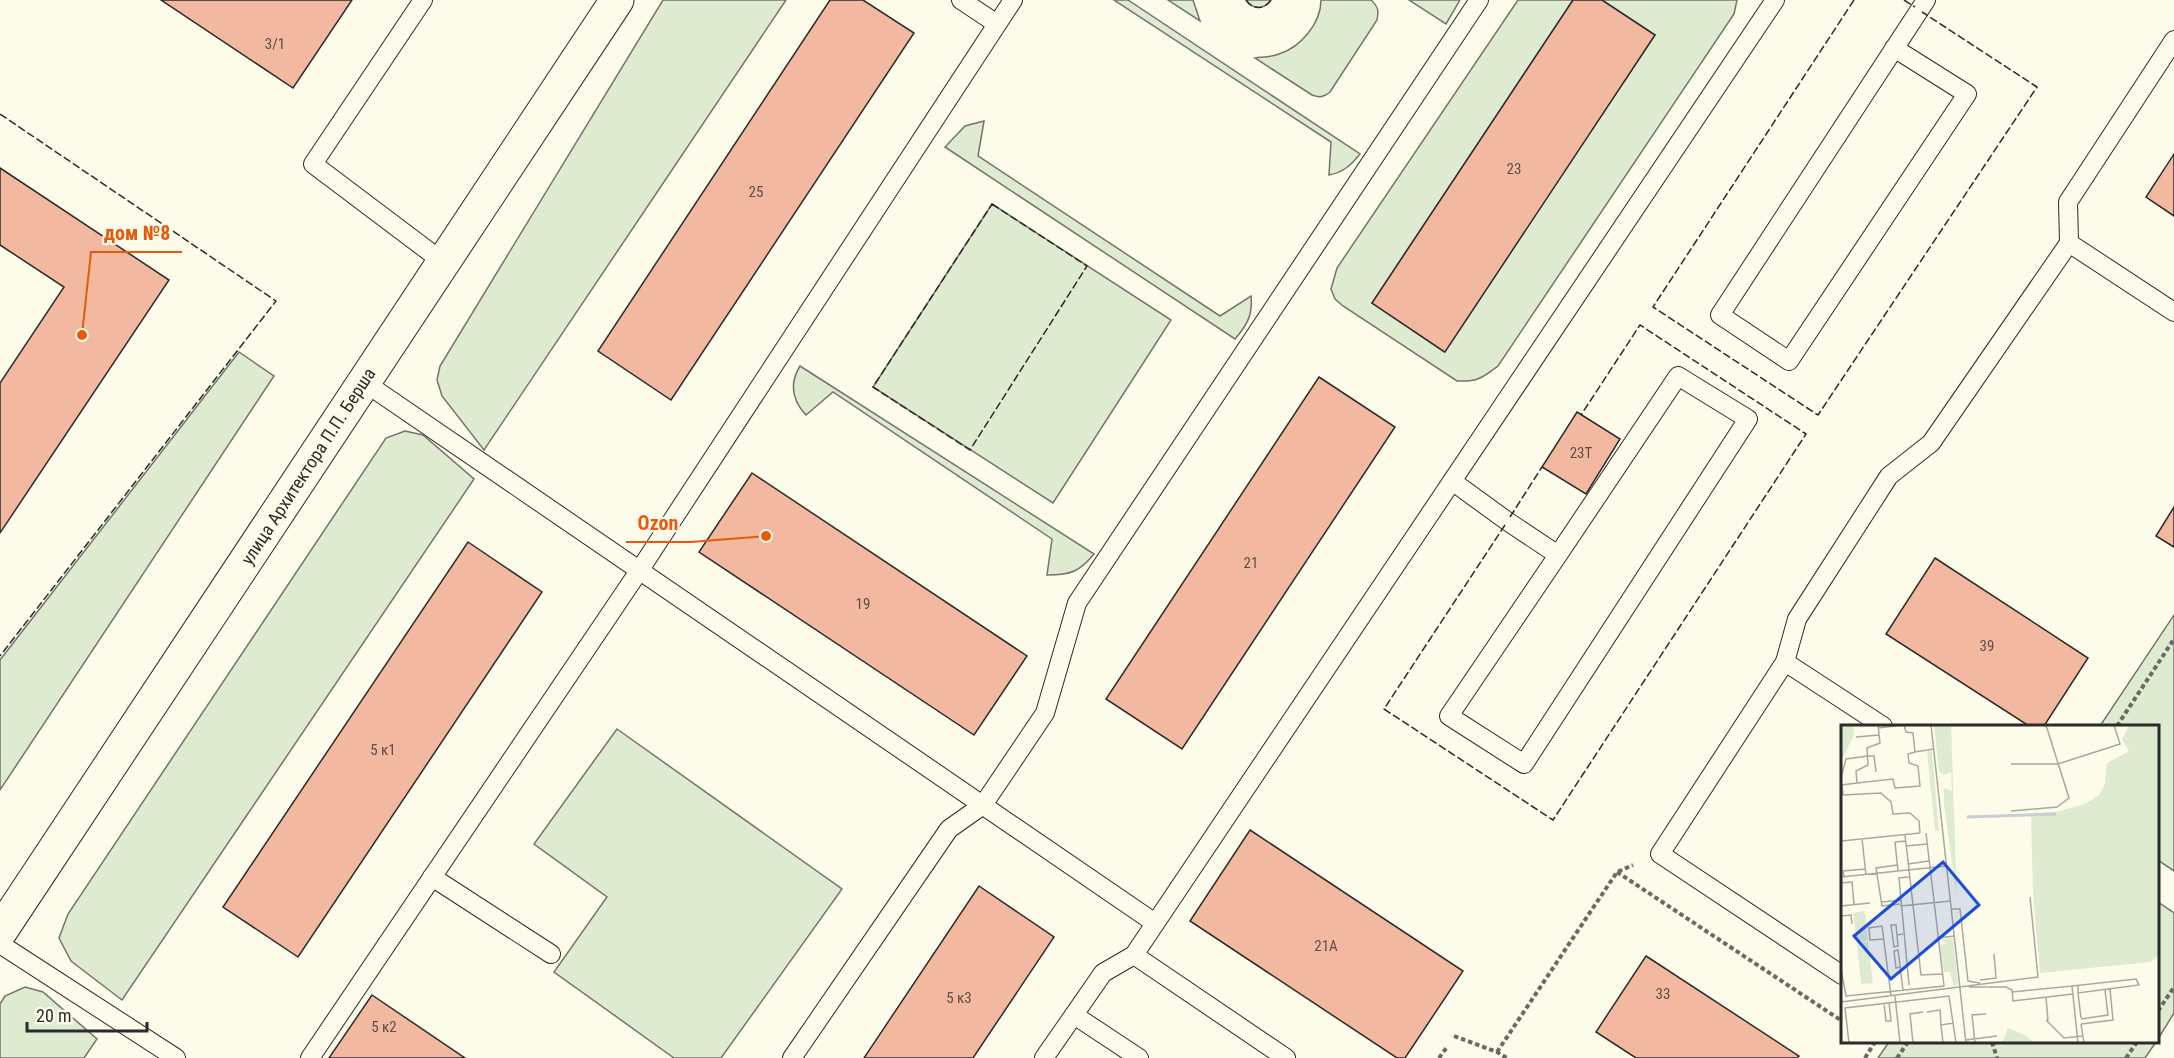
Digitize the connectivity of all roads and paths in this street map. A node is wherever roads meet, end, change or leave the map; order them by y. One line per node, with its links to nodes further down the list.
1 (423, 0): 12 (lane)
2 (616, 0): 12 (street, улица Архитектора П.П. Берша)
3 (961, 0): 8 (lane)
4 (1013, 0): 8 (lane)
5 (1479, 0): 22 (lane)
6 (1926, 0): 10 (lane)
7 (1772, 1): 15 (lane)
8 (997, 24): 17 (lane)
9 (2174, 40): 11 (lane)
10 (1894, 48): 10 (lane)
11 (2069, 243): 13 (lane); 19 (lane)
12 (443, 262): 14 (street, улица Архитектора П.П. Берша)
13 (2174, 312)
14 (364, 382): 17 (lane); 27 (street, улица Архитектора П.П. Берша)
15 (1452, 481): 16 (lane); 26 (lane)
16 (1558, 555): 16 (lane)
17 (639, 571): 22 (lane); 25 (lane)
18 (2174, 639): 21 (path)
19 (1785, 662): 20 (lane); 23 (lane)
20 (1881, 725)
21 (2118, 725)
22 (982, 804): 26 (lane); 45 (lane)
23 (1659, 854): 24 (path); 31 (lane)
24 (1617, 872): 35 (path); 42 (path)
25 (432, 877): 29 (lane); 44 (lane)
26 (1155, 923): 30 (lane)
27 (0, 932)
28 (0, 944): 43 (lane)
29 (551, 954)
30 (1134, 955): 34 (lane); 48 (lane)
31 (1841, 974)
32 (2174, 987): 33 (path)
33 (2159, 1008)
34 (1074, 1015): 46 (lane); 47 (lane)
35 (1841, 1020)
36 (1454, 1036): 42 (path)
37 (1874, 1043): 51 (path)
38 (1907, 1043): 52 (path)
39 (1993, 1043): 53 (path)
40 (2136, 1043): 54 (path)
41 (1447, 1047): 49 (path)
42 (1497, 1052): 50 (path)
43 (176, 1058)
44 (309, 1058)
45 (792, 1058)
46 (1044, 1058)
47 (1139, 1058)
48 (1286, 1058)
49 (1439, 1058)
50 (1507, 1058)
51 (1864, 1058)
52 (1897, 1058)
53 (1997, 1058)
54 (2126, 1058)

